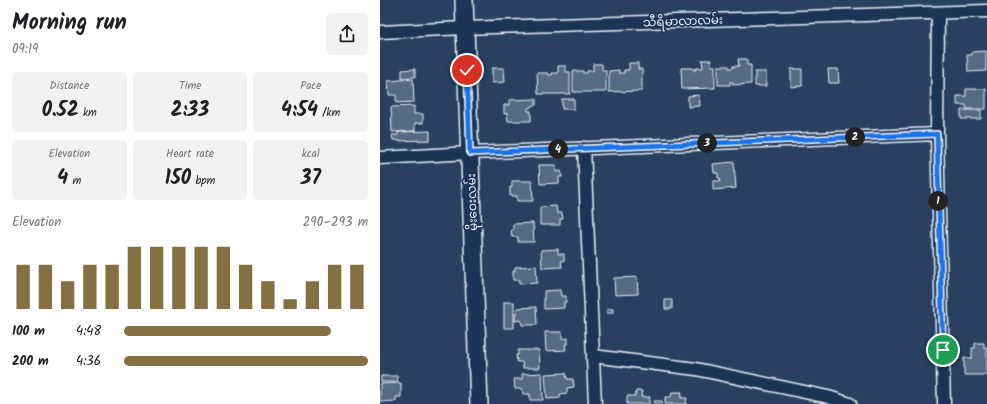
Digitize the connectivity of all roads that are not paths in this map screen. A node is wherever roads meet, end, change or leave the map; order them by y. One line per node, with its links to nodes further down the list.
1 (464, 0): 4 (street, မိုးဝေးလမ်း)
2 (987, 11): 3 (street, သီရိမာလာလမ်း)
3 (938, 13): 4 (street, သီရိမာလာလမ်း); 6 (street)
4 (465, 28): 5 (street, သီရိမာလာလမ်း); 8 (street, မိုးဝေးလမ်း)
5 (380, 32)
6 (937, 134): 7 (street); 14 (street)
7 (584, 148): 8 (street); 10 (street)
8 (470, 153): 9 (street); 11 (street, မိုးဝေးလမ်း)
9 (380, 158)
10 (593, 356): 12 (street); 13 (street)
11 (479, 404)
12 (594, 404)
13 (850, 404)
14 (944, 404)

